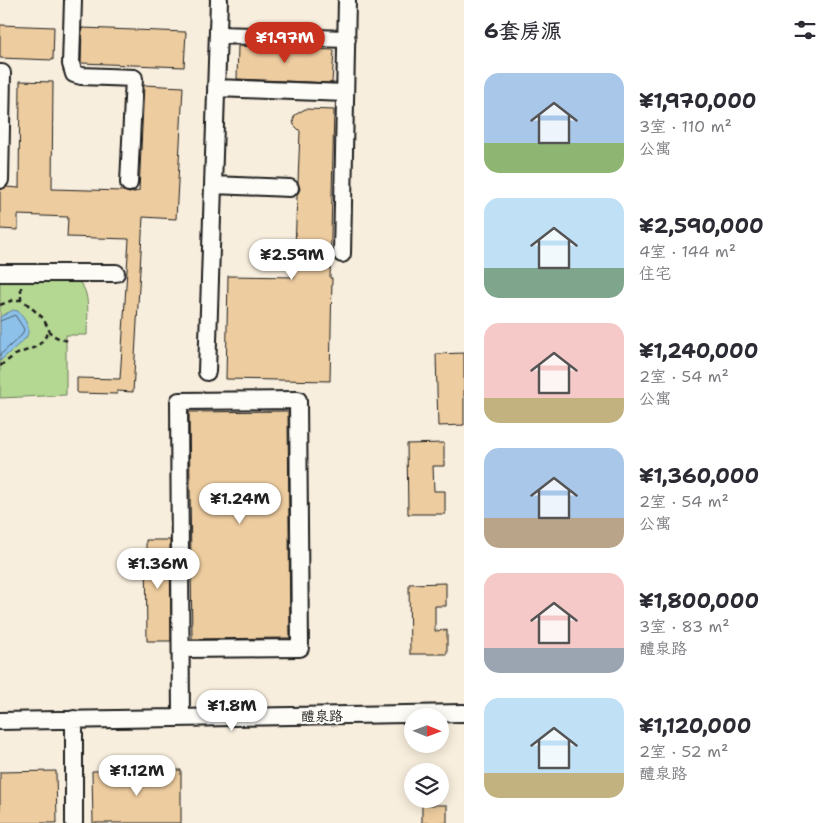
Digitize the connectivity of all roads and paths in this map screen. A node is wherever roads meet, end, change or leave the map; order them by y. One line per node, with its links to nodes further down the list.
1 (74, 0): 12 (street)
2 (219, 0): 4 (street)
3 (347, 0): 5 (street)
4 (218, 35): 5 (street); 7 (street)
5 (346, 39): 8 (street)
6 (0, 73): 9 (street)
7 (216, 88): 8 (street); 13 (street)
8 (345, 92): 15 (street)
9 (1, 107): 10 (street)
10 (1, 150): 11 (street)
11 (0, 180)
12 (129, 183)
13 (213, 185): 14 (street); 22 (street)
14 (290, 188)
15 (342, 254)
16 (116, 273): 17 (street)
17 (0, 274)
18 (0, 305): 19 (path)
19 (50, 331): 20 (path); 21 (path)
20 (69, 341)
21 (0, 366)
22 (207, 372)
23 (182, 649): 23 (street); 25 (street)
24 (464, 714): 25 (street, 醴泉路)
25 (181, 718): 26 (street, 醴泉路)
26 (74, 719): 27 (street, 醴泉路); 28 (street)
27 (0, 721)
28 (74, 823)

